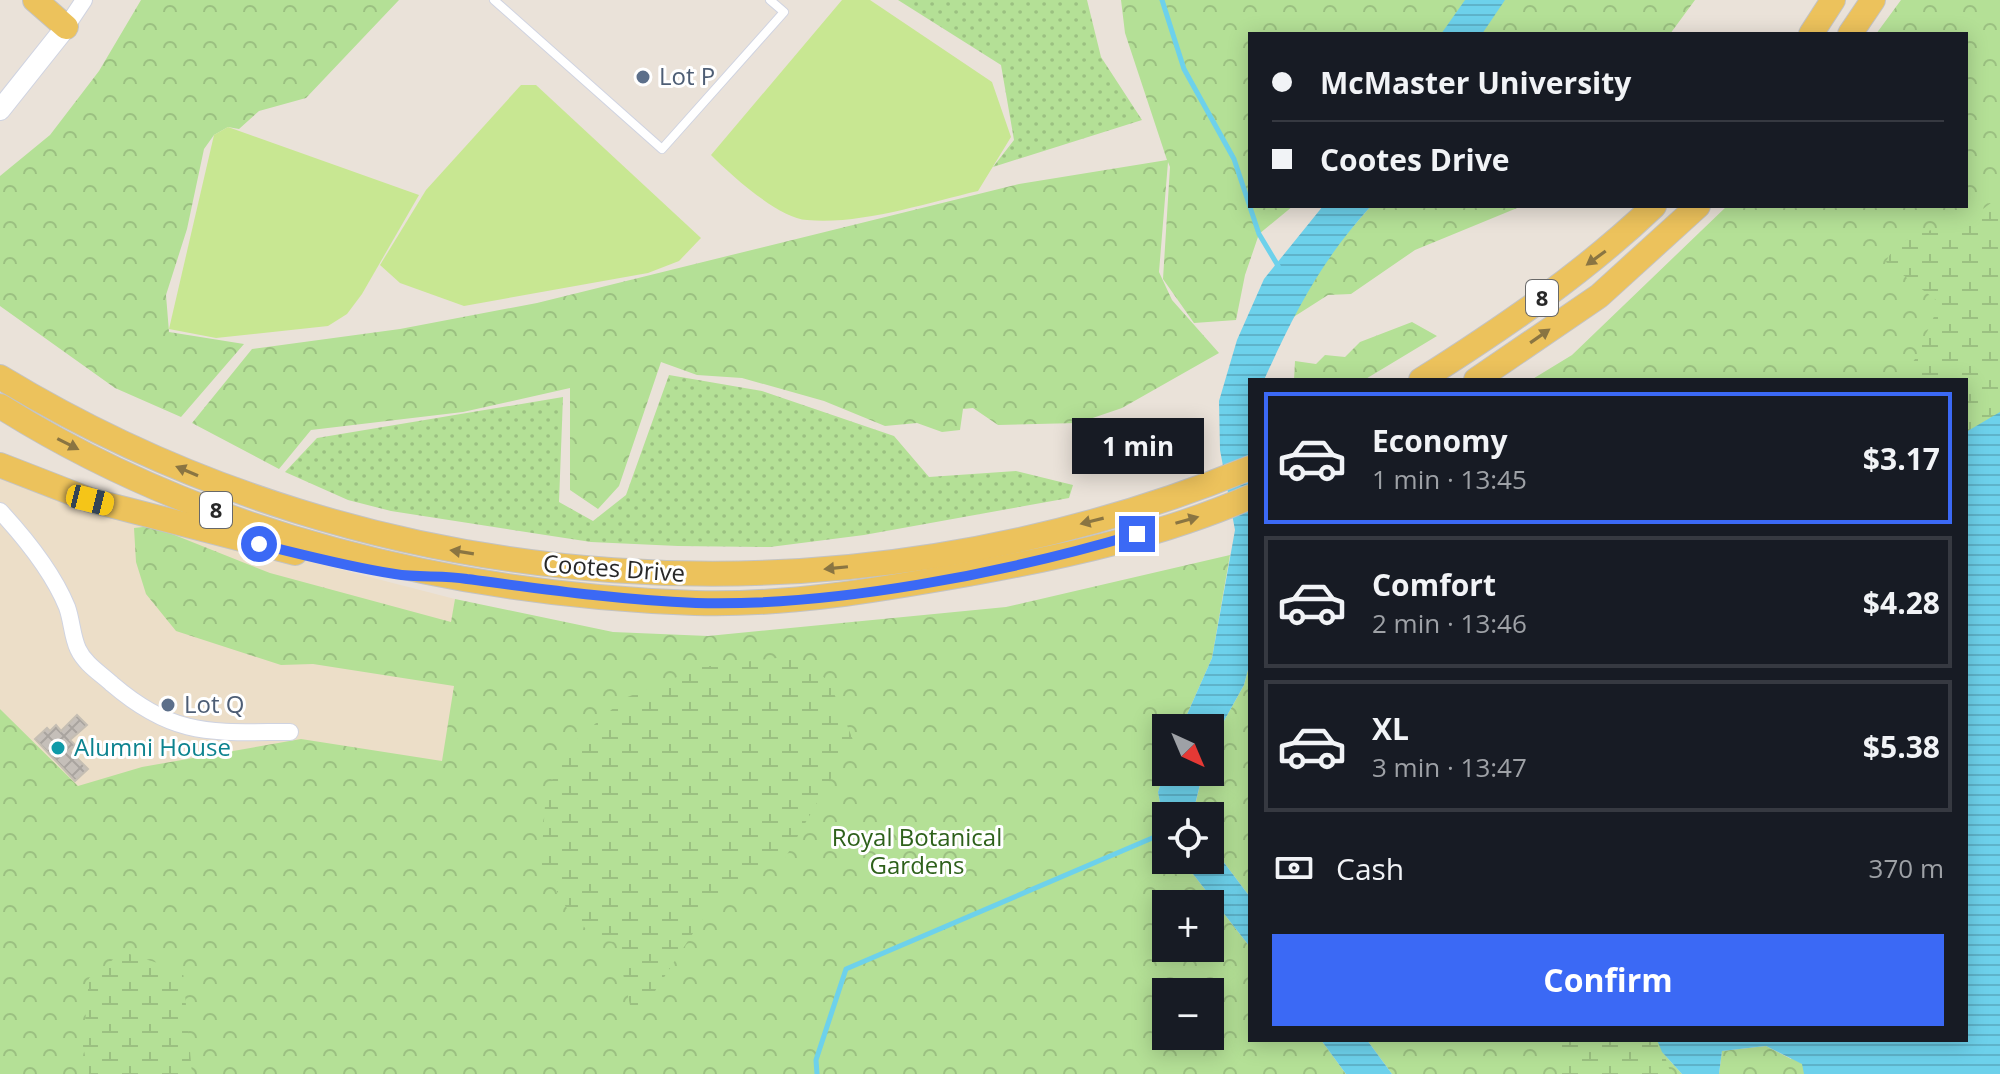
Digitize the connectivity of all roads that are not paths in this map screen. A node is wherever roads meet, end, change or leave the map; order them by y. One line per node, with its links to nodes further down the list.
1 (35, 0): 7 (main road)
2 (84, 0): 7 (street)
3 (494, 0): 4 (lane)
4 (770, 0)
5 (1833, 0): 8 (main road)
6 (1873, 0): 9 (main road)
7 (66, 27): 10 (street)
8 (1812, 32)
9 (1851, 32)
10 (0, 110)
11 (1652, 208): 14 (main road, 8, one-way to 14)
12 (1696, 208): 15 (main road, 8, one-way to 12)
13 (1, 377): 18 (main road, Cootes Drive / 8, one-way to 13)
14 (1424, 378)
15 (1479, 378)
16 (0, 406): 21 (main road, Cootes Drive / 8, one-way to 21)
17 (0, 465): 21 (main road)
18 (1248, 469)
19 (1248, 498): 21 (main road, Cootes Drive / 8, one-way to 19)
20 (0, 511): 22 (street)
21 (447, 576)
22 (290, 732)

